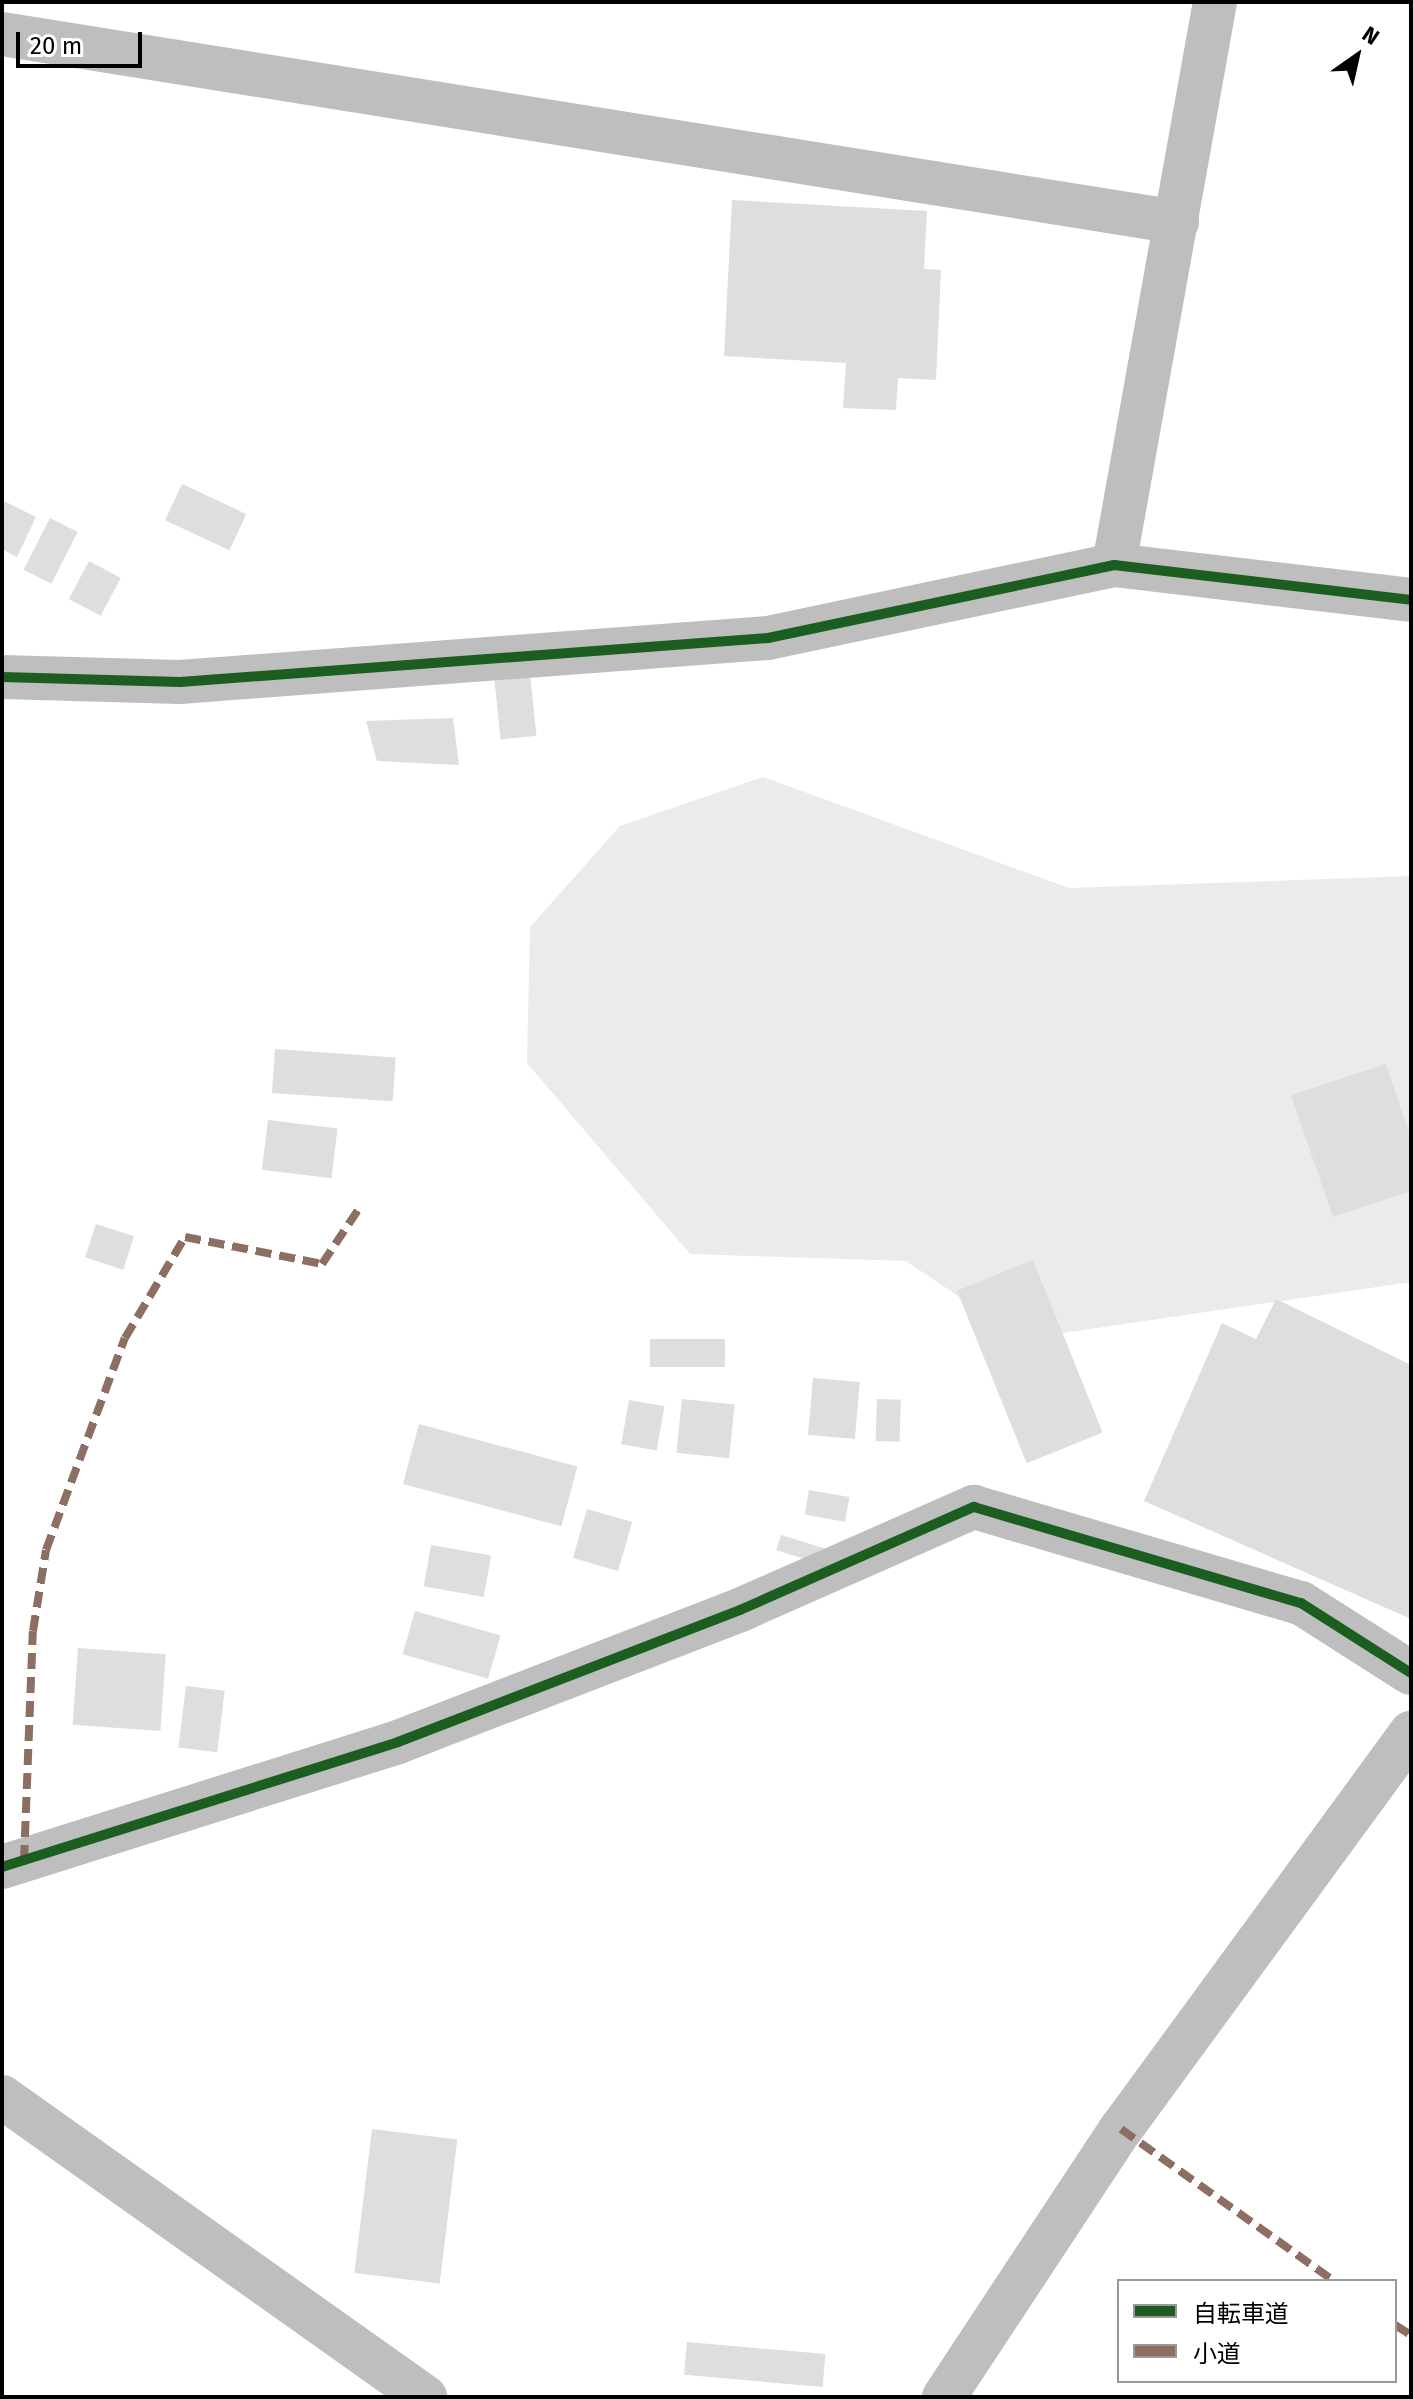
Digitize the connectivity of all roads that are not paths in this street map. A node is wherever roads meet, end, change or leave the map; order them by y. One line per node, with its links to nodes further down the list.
1 (1215, 2): 3 (street)
2 (2, 34): 3 (street)
3 (1177, 222): 4 (street)
4 (1114, 565): 5 (street); 6 (street)
5 (1411, 600)
6 (2, 677)
7 (1411, 1673): 9 (street)
8 (1411, 1733): 12 (street)
9 (2, 1867)
10 (2, 2097): 11 (street)
11 (425, 2397)
12 (944, 2397)

